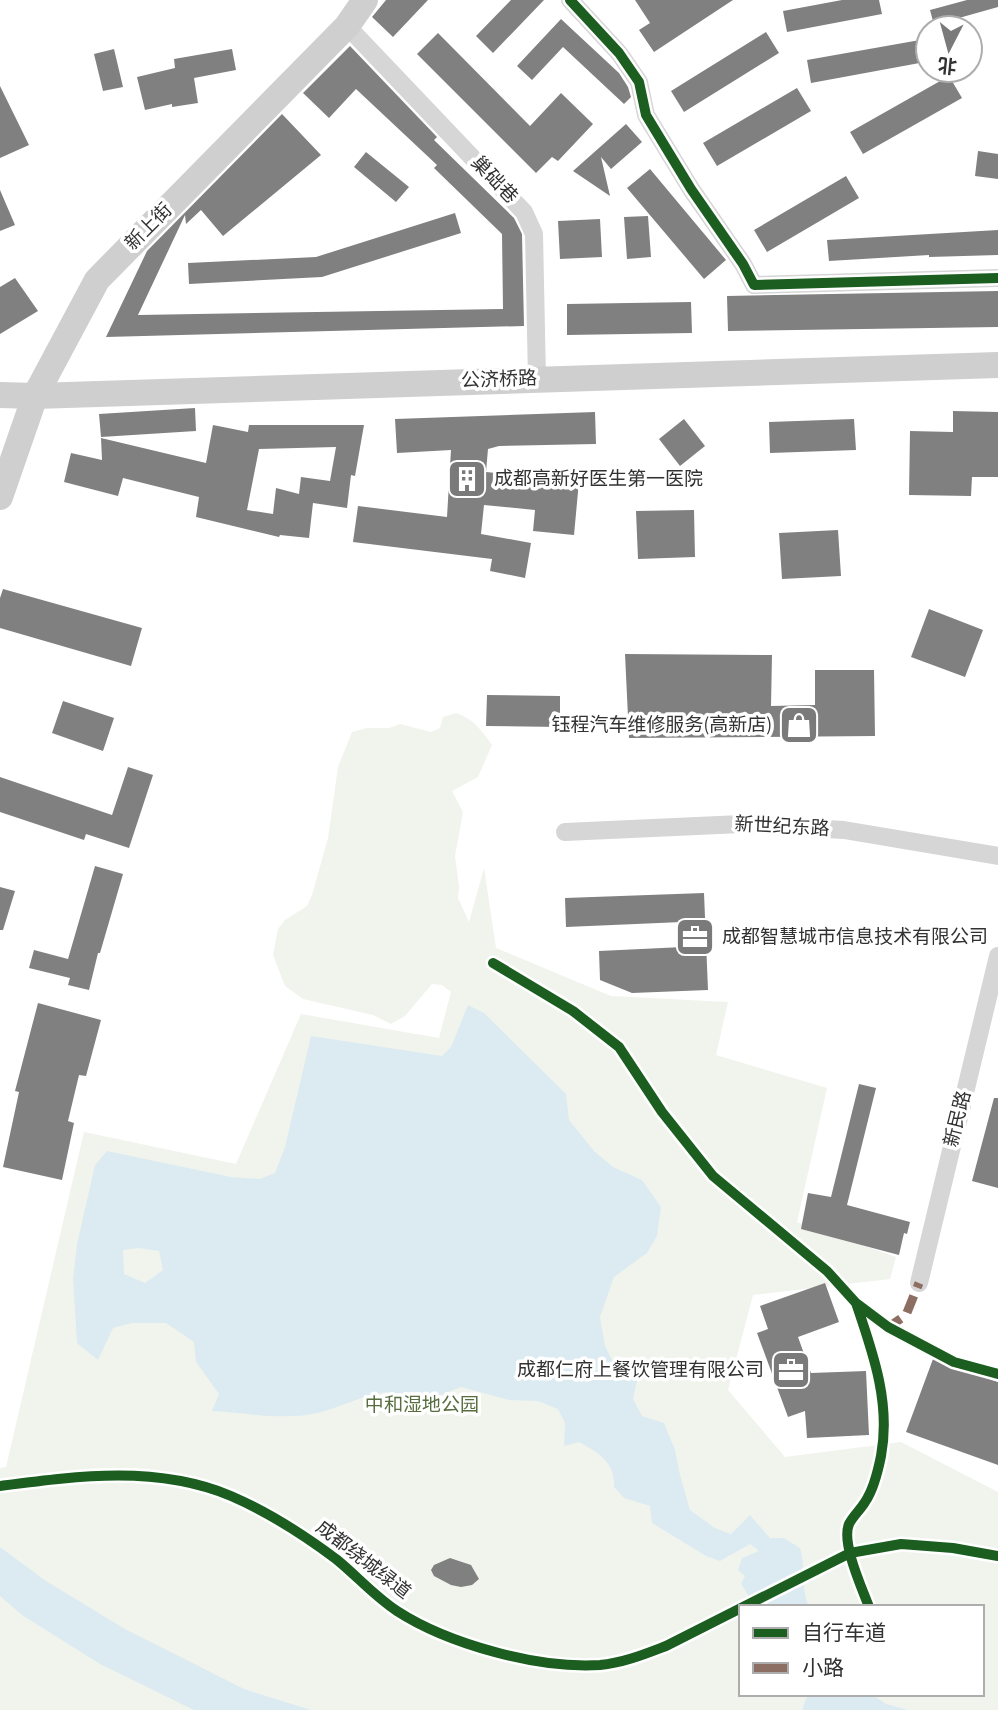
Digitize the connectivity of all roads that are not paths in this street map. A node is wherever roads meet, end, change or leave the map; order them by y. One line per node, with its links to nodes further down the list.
1 (365, 0): 3 (main road, 新上街)
2 (570, 0): 4 (street)
3 (347, 26): 6 (street, 巢础巷); 8 (main road, 新上街)
4 (998, 278)
5 (998, 365): 6 (main road, 公济桥路)
6 (537, 379): 8 (main road, 公济桥路)
7 (0, 395): 8 (main road, 公济桥路)
8 (35, 396): 9 (main road, 新上街)
9 (0, 497)
10 (565, 832): 11 (street, 新世纪东路)
11 (998, 856)
12 (998, 956): 13 (street, 新民路)
13 (919, 1283)

